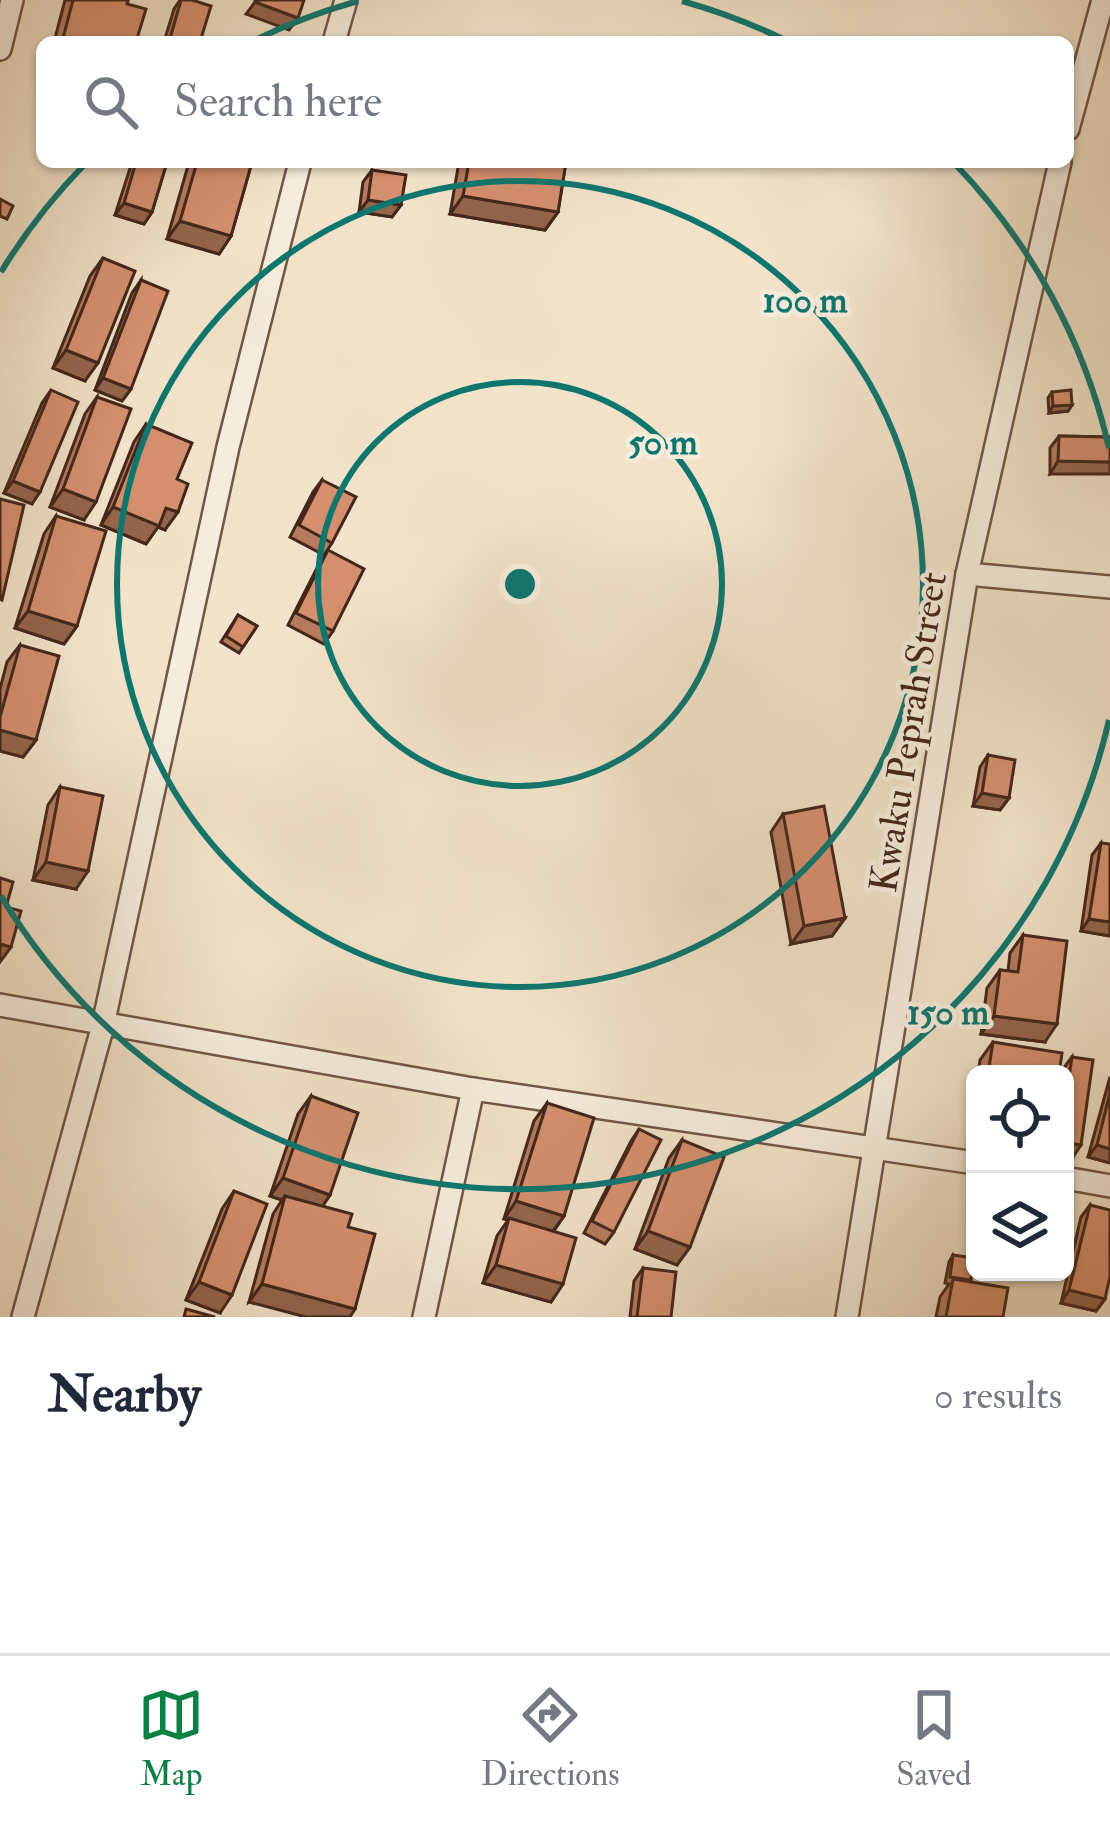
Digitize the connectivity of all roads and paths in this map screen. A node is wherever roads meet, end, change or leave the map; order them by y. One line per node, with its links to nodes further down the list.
1 (12, 0): 5 (street)
2 (346, 0): 4 (street)
3 (1102, 0): 6 (street)
4 (336, 36)
5 (0, 49)
6 (1074, 106)
7 (298, 168): 12 (street)
8 (1059, 168): 9 (street, Kwaku Peprah Street)
9 (967, 574): 10 (street); 14 (street, Kwaku Peprah Street)
10 (1110, 587)
11 (0, 1005): 12 (street)
12 (103, 1025): 13 (street); 18 (street)
13 (473, 1089): 14 (street); 19 (street)
14 (879, 1146): 15 (street); 20 (street, Kwaku Peprah Street)
15 (966, 1161)
16 (1074, 1180): 17 (street)
17 (1110, 1186)
18 (23, 1317)
19 (424, 1317)
20 (848, 1317)

